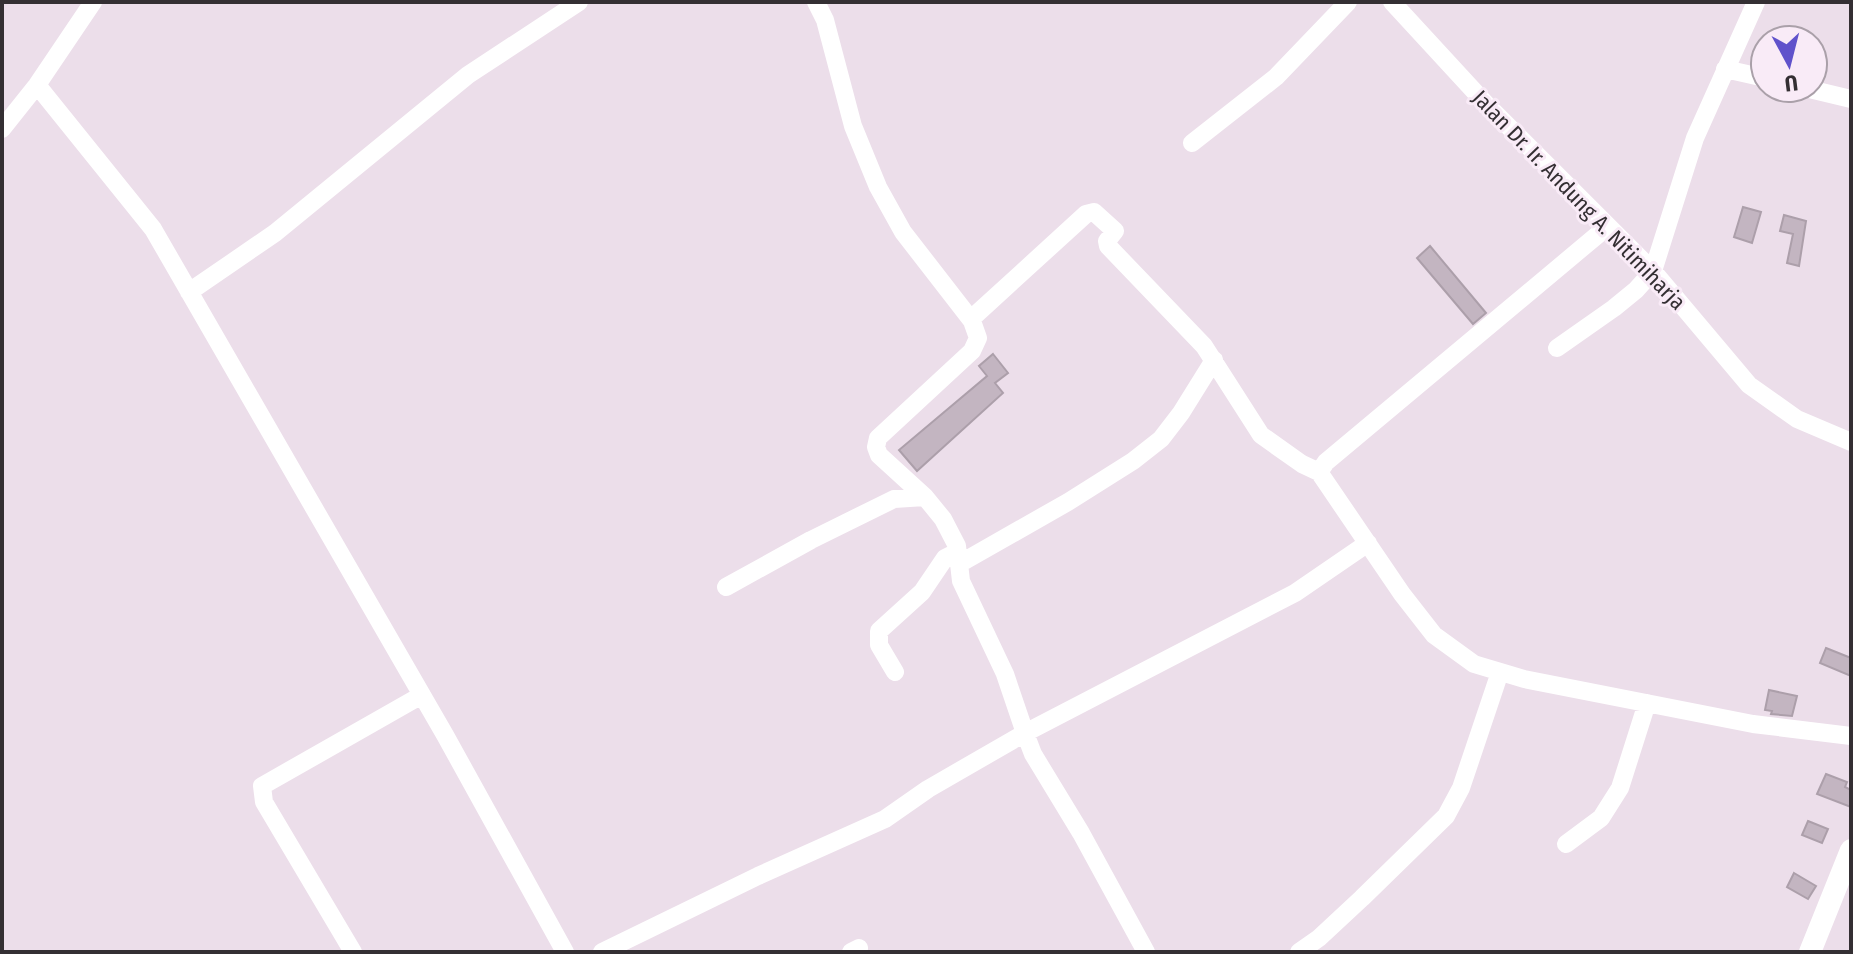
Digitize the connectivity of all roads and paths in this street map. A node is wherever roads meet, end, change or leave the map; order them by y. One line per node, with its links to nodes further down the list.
1 (93, 2): 9 (street)
2 (579, 2): 16 (street)
3 (816, 2): 17 (street)
4 (1348, 2): 13 (street)
5 (1392, 2): 14 (street, Jalan Dr. Ir. Andung A. Nitimiharja)
6 (1756, 2): 7 (street)
7 (1725, 69): 8 (street); 15 (street)
8 (1749, 74)
9 (37, 85): 12 (street); 16 (street)
10 (1829, 94): 11 (street)
11 (1851, 99)
12 (2, 129)
13 (1192, 143)
14 (1607, 227): 15 (street, Jalan Dr. Ir. Andung A. Nitimiharja); 21 (street)
15 (1653, 271): 18 (street); 20 (street, Jalan Dr. Ir. Andung A. Nitimiharja)
16 (189, 292): 28 (street)
17 (971, 319): 19 (street); 22 (street)
18 (1557, 348)
19 (1214, 360): 21 (street); 24 (street)
20 (1851, 442)
21 (1319, 472): 23 (street)
22 (925, 497): 24 (street); 25 (street)
23 (1368, 543): 27 (street); 30 (street)
24 (958, 558): 26 (street); 30 (street)
25 (726, 587)
26 (895, 672)
27 (1500, 672): 29 (street); 38 (street)
28 (422, 695): 34 (street); 35 (street)
29 (1647, 703): 31 (street); 32 (street)
30 (1025, 733): 36 (street); 37 (street)
31 (1851, 736)
32 (1566, 844)
33 (1851, 850): 39 (main road)
34 (353, 952)
35 (565, 952)
36 (602, 952)
37 (1146, 952)
38 (1299, 952)
39 (1810, 952)

